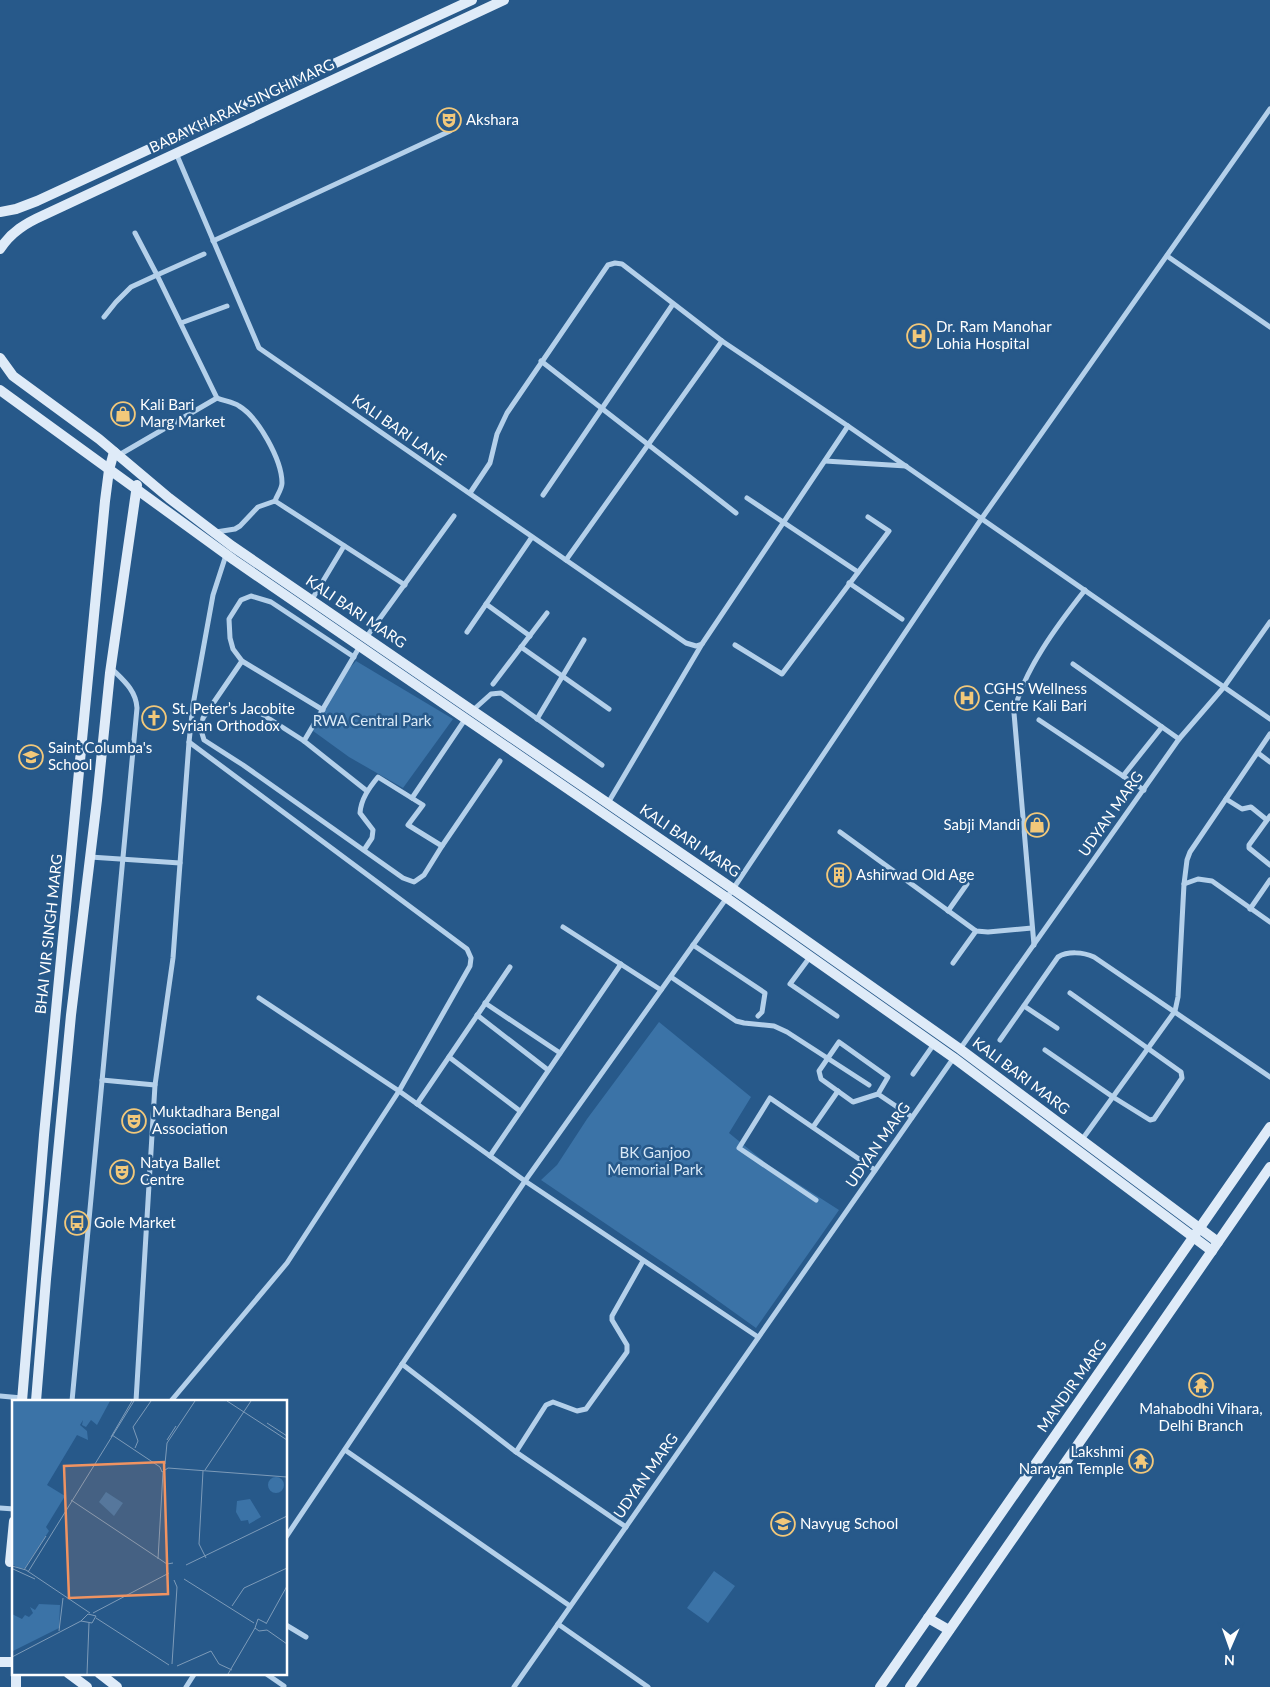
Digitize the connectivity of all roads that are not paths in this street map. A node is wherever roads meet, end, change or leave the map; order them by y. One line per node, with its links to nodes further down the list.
1 (472, 0): 6 (street, BABA KHARAK SINGH MARG)
2 (504, 0): 5 (street, BABA KHARAK SINGH MARG)
3 (1270, 109): 11 (street)
4 (450, 131): 8 (street)
5 (176, 153): 8 (street, KALI BARI LANE); 9 (street, BABA KHARAK SINGH MARG)
6 (0, 212)
7 (135, 233): 12 (street)
8 (213, 241): 32 (street, KALI BARI LANE)
9 (0, 249)
10 (204, 254): 12 (street)
11 (1167, 256): 17 (street); 39 (street)
12 (157, 275): 15 (street); 16 (street)
13 (673, 304): 18 (street); 20 (street); 23 (street)
14 (227, 306): 16 (street)
15 (104, 317)
16 (181, 323): 22 (street)
17 (1270, 328)
18 (722, 341): 24 (street); 25 (street)
19 (0, 358): 26 (street, KALI BARI MARG)
20 (541, 361): 23 (street); 32 (street)
21 (0, 390): 29 (street)
22 (217, 398): 26 (street); 35 (street)
23 (602, 408): 25 (street); 33 (street)
24 (848, 426): 27 (street); 28 (street)
25 (649, 445): 36 (street); 46 (street)
26 (116, 454): 29 (street, BHAI VIR SINGH MARG); 30 (street, KALI BARI MARG)
27 (825, 461): 28 (street); 40 (street)
28 (907, 466): 39 (street)
29 (109, 470): 31 (street); 163 (street, BHAI VIR SINGH MARG)
30 (139, 474): 31 (street, BHAI VIR SINGH MARG); 41 (street, KALI BARI MARG)
31 (136, 489): 43 (street, KALI BARI MARG); 66 (street, BHAI VIR SINGH MARG)
32 (470, 493): 42 (street, KALI BARI LANE)
33 (542, 495)
34 (747, 498): 40 (street)
35 (275, 501): 41 (street); 44 (street)
36 (736, 513)
37 (454, 516): 49 (street)
38 (868, 517): 47 (street)
39 (982, 518): 50 (street); 103 (street)
40 (784, 522): 47 (street); 60 (street)
41 (215, 532): 43 (street); 52 (street, KALI BARI MARG)
42 (532, 537): 46 (street, KALI BARI LANE); 51 (street)
43 (206, 539): 45 (street, KALI BARI MARG)
44 (344, 546): 49 (street); 52 (street)
45 (226, 554): 52 (street, KALI BARI MARG); 81 (street)
46 (566, 560): 60 (street, KALI BARI LANE)
47 (858, 572): 48 (street)
48 (849, 583): 54 (street); 61 (street)
49 (405, 585): 59 (street)
50 (1085, 590): 69 (street); 108 (street)
51 (486, 604): 56 (street); 57 (street)
52 (309, 605): 59 (street, KALI BARI MARG)
53 (547, 613): 57 (street)
54 (902, 619)
55 (1270, 622): 69 (street, UDYAN MARG)
56 (467, 632)
57 (530, 636): 62 (street)
58 (584, 640): 67 (street)
59 (363, 642): 63 (street); 73 (street, KALI BARI MARG)
60 (702, 644): 91 (street)
61 (735, 645)
62 (521, 647): 67 (street); 68 (street)
63 (354, 657): 64 (street); 72 (street)
64 (242, 661): 72 (street); 95 (street)
65 (1073, 664): 77 (street)
66 (111, 667): 96 (street, BHAI VIR SINGH MARG); 97 (street)
67 (562, 677): 71 (street); 75 (street)
68 (493, 684)
69 (1224, 687): 74 (street); 79 (street, UDYAN MARG)
70 (254, 709): 80 (street)
71 (609, 709)
72 (323, 710): 80 (street)
73 (469, 715): 75 (street); 89 (street); 91 (street, KALI BARI MARG); 103 (street, KALI BARI MARG)
74 (1270, 718)
75 (537, 719): 85 (street)
76 (1039, 720): 86 (street)
77 (1162, 727): 79 (street); 86 (street)
78 (1270, 734): 82 (street)
79 (1179, 740): 87 (street, UDYAN MARG)
80 (304, 741): 88 (street)
81 (189, 742): 98 (street); 142 (street)
82 (1258, 753): 84 (street); 90 (street)
83 (500, 761): 94 (street)
84 (1270, 762)
85 (602, 765)
86 (1122, 776): 87 (street)
87 (1144, 790): 111 (street, UDYAN MARG)
88 (368, 791): 89 (street); 95 (street)
89 (412, 798): 94 (street)
90 (1226, 799): 92 (street); 102 (street)
91 (608, 803): 103 (street, KALI BARI MARG)
92 (1269, 818): 99 (street)
93 (840, 832): 105 (street)
94 (442, 846): 95 (street)
95 (364, 850)
96 (90, 857): 97 (street); 164 (street, BHAI VIR SINGH MARG)
97 (124, 860): 98 (street); 139 (street)
98 (180, 864): 140 (street)
99 (1270, 865)
100 (1270, 880): 104 (street)
101 (967, 884): 105 (street)
102 (1184, 884): 104 (street); 123 (street)
103 (730, 893): 110 (street); 112 (street, KALI BARI MARG); 113 (street, KALI BARI MARG)
104 (1250, 909): 106 (street)
105 (948, 911): 109 (street)
106 (1270, 922)
107 (563, 927): 115 (street)
108 (1032, 928): 109 (street); 111 (street)
109 (976, 931): 114 (street)
110 (693, 945): 117 (street); 125 (street)
111 (1034, 945): 133 (street, UDYAN MARG)
112 (810, 956): 113 (street, KALI BARI MARG); 126 (street)
113 (822, 959): 129 (street, KALI BARI MARG); 133 (street, KALI BARI MARG)
114 (953, 963)
115 (621, 964): 118 (street); 132 (street)
116 (510, 967): 121 (street)
117 (670, 977): 118 (street); 135 (street)
118 (661, 990): 155 (street)
119 (1070, 993): 130 (street)
120 (259, 998): 142 (street)
121 (486, 1003): 124 (street); 132 (street)
122 (1024, 1006): 123 (street); 127 (street); 128 (street)
123 (1175, 1011): 130 (street); 138 (street)
124 (477, 1016): 134 (street); 136 (street)
125 (758, 1016)
126 (837, 1016)
127 (1057, 1028)
128 (1000, 1040)
129 (934, 1044): 133 (street, KALI BARI MARG); 137 (street)
130 (1148, 1049): 145 (street); 145 (street)
131 (1045, 1050): 145 (street)
132 (560, 1053): 136 (street)
133 (957, 1054): 148 (street, UDYAN MARG); 151 (street, KALI BARI MARG)
134 (449, 1057): 146 (street); 147 (street)
135 (828, 1058): 141 (street); 143 (street); 144 (street)
136 (548, 1070): 147 (street)
137 (913, 1074)
138 (1270, 1077)
139 (102, 1080): 140 (street); 165 (street)
140 (155, 1085): 166 (street)
141 (869, 1085)
142 (399, 1090): 146 (street); 167 (street)
143 (838, 1091): 144 (street); 149 (street)
144 (878, 1094): 148 (street)
145 (1113, 1097): 151 (street)
146 (417, 1104): 152 (street)
147 (520, 1111): 152 (street)
148 (912, 1117): 154 (street, UDYAN MARG)
149 (813, 1127): 154 (street); 156 (street)
150 (1270, 1127): 157 (street, MANDIR MARG)
151 (1078, 1145): 157 (street, KALI BARI MARG)
152 (490, 1156): 155 (street)
153 (1270, 1167): 158 (street)
154 (875, 1170): 160 (street, UDYAN MARG)
155 (525, 1181): 159 (street); 161 (street)
156 (816, 1200)
157 (1196, 1234): 158 (street, KALI BARI MARG); 175 (street, MANDIR MARG)
158 (1215, 1246): 178 (street)
159 (644, 1261): 160 (street); 169 (street)
160 (758, 1337): 170 (street, UDYAN MARG)
161 (402, 1364): 168 (street); 169 (street)
162 (0, 1396): 163 (street)
163 (22, 1400)
164 (37, 1400)
165 (72, 1400)
166 (136, 1400)
167 (172, 1400)
168 (345, 1450): 171 (street); 174 (street)
169 (516, 1452): 170 (street)
170 (626, 1527): 174 (street, UDYAN MARG)
171 (288, 1534)
172 (12, 1535): 173 (street)
173 (8, 1562)
174 (570, 1606): 176 (street, UDYAN MARG)
175 (928, 1618): 178 (street); 192 (street, MANDIR MARG)
176 (558, 1624): 190 (street, UDYAN MARG); 191 (street)
177 (288, 1626): 179 (street)
178 (949, 1630): 193 (street)
179 (306, 1637)
180 (16, 1674): 186 (street)
181 (69, 1674): 187 (street)
182 (100, 1674): 188 (street)
183 (194, 1674): 189 (street)
184 (266, 1674): 185 (street)
185 (284, 1686)
186 (16, 1687)
187 (87, 1687)
188 (117, 1687)
189 (186, 1687)
190 (514, 1687)
191 (648, 1687)
192 (880, 1687)
193 (910, 1687)

